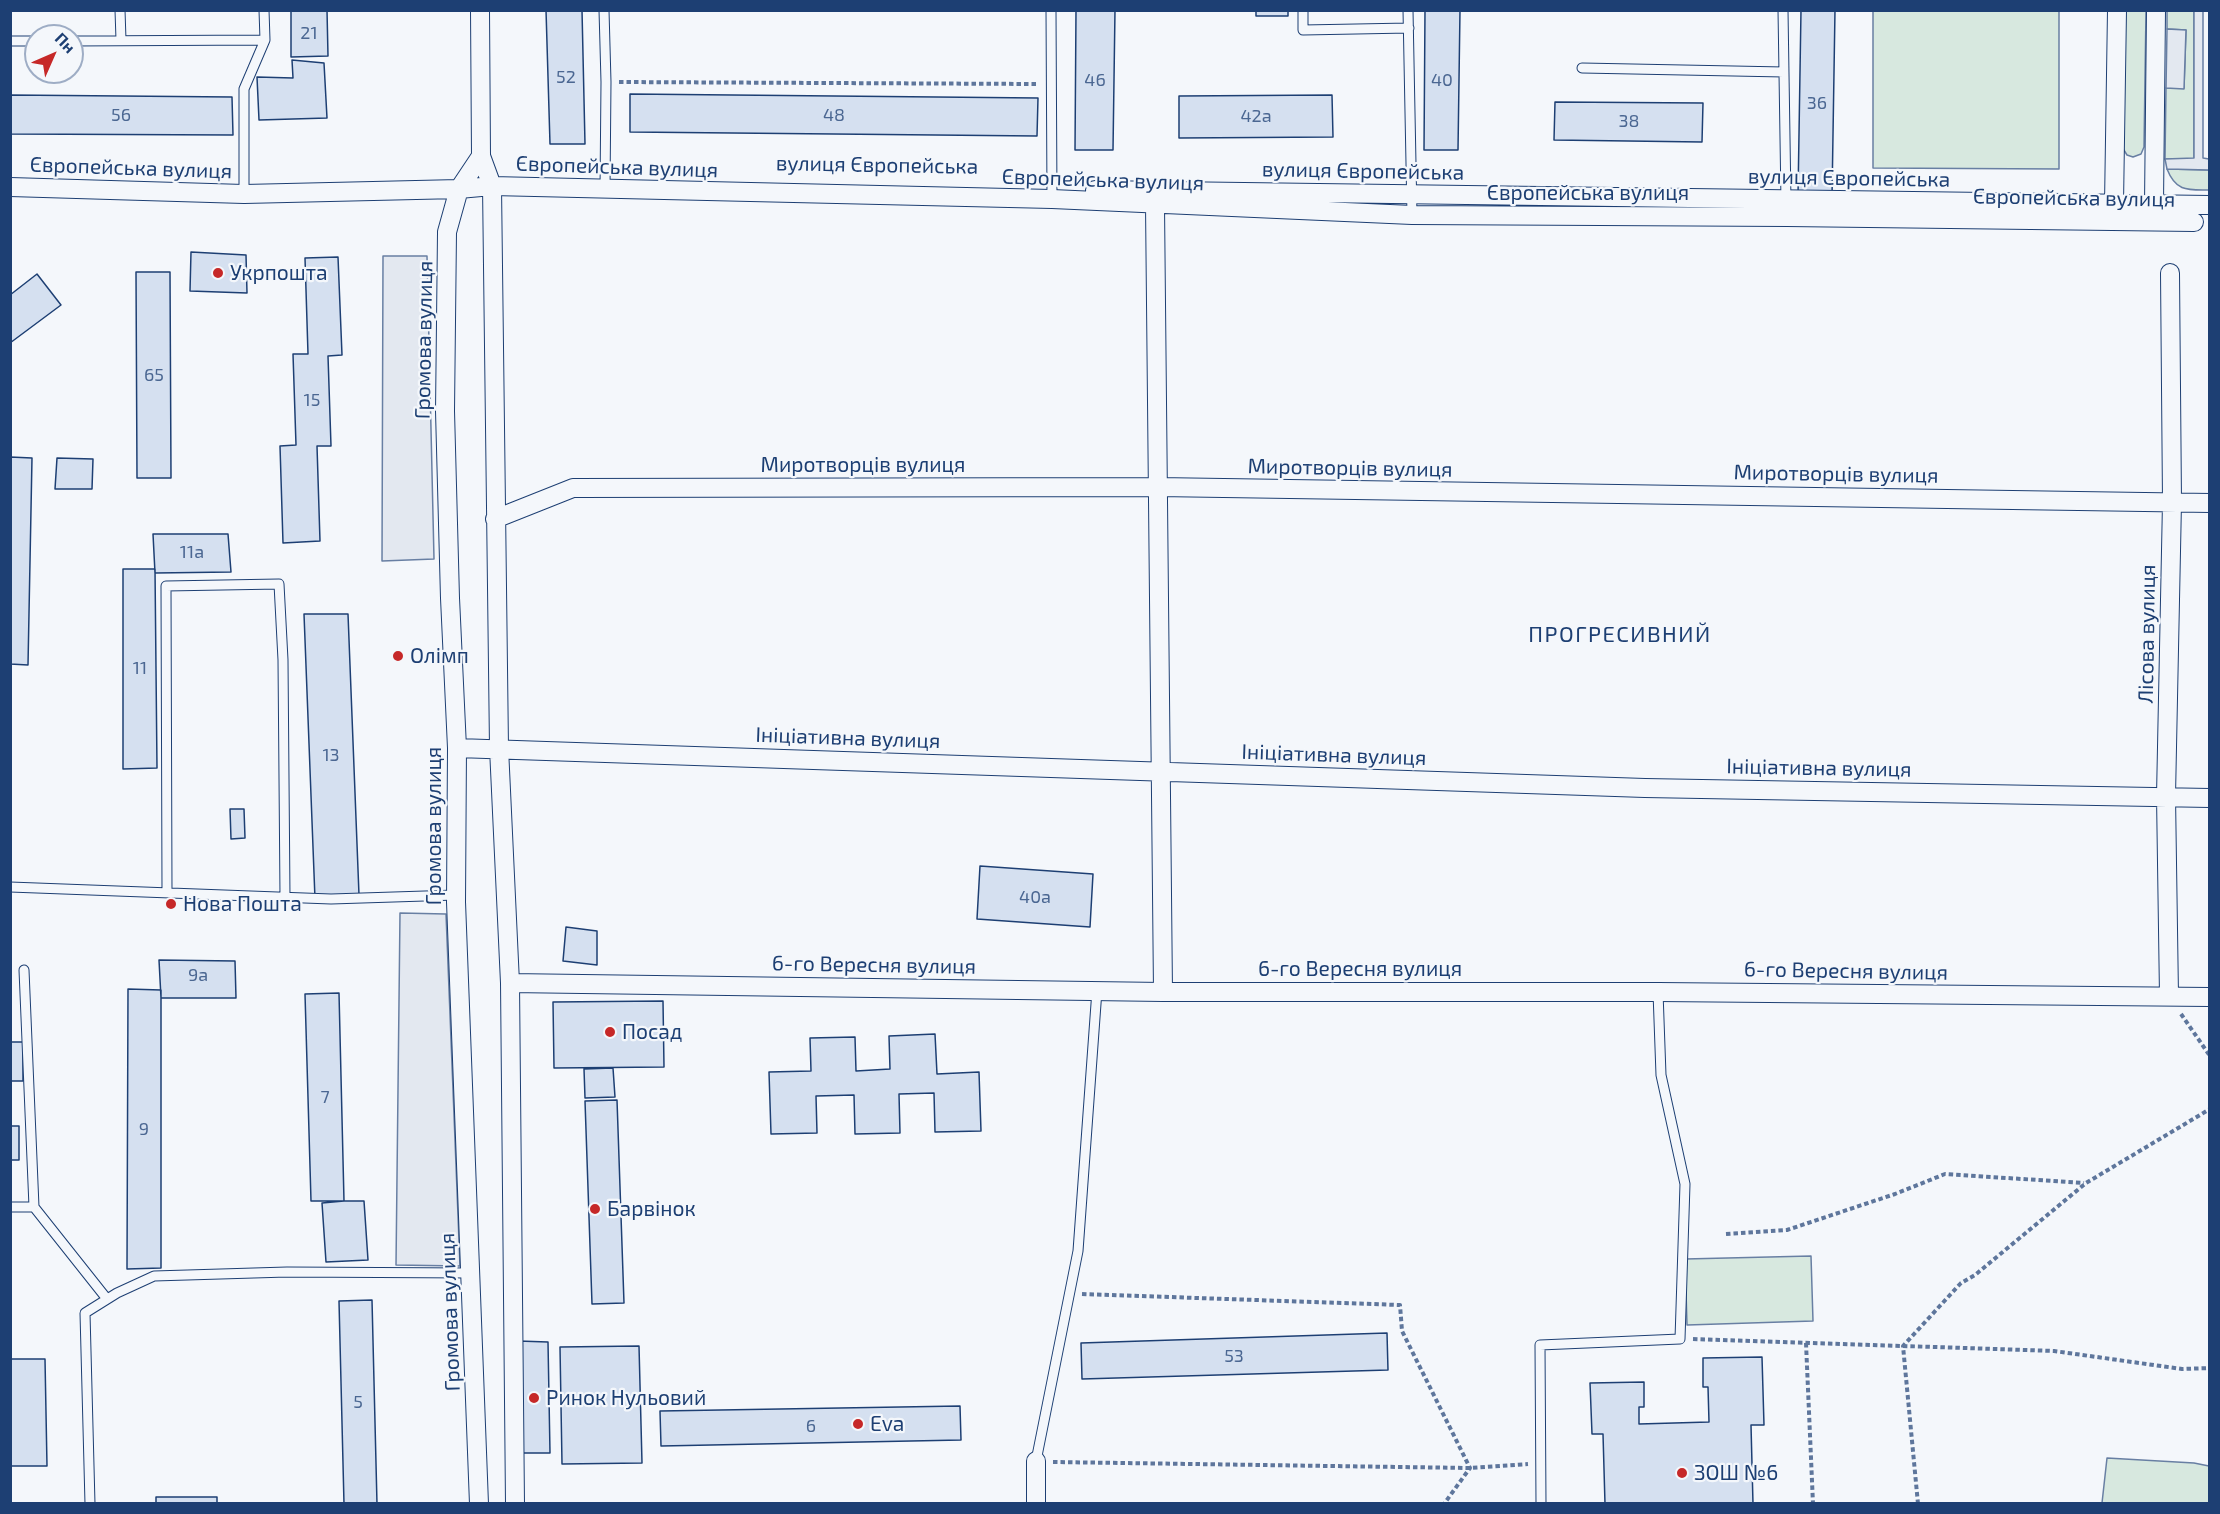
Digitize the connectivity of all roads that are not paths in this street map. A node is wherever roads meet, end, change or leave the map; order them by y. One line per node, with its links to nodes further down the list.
1 (120, 10): 12 (lane)
2 (264, 10): 13 (lane)
3 (480, 10): 17 (street)
4 (604, 10): 22 (lane)
5 (1051, 10): 24 (lane)
6 (1303, 10): 11 (lane)
7 (1408, 10): 11 (lane)
8 (1783, 10): 16 (lane)
9 (2117, 10): 25 (street)
10 (2156, 10): 26 (street)
11 (1409, 28): 29 (lane)
12 (121, 40): 13 (lane); 14 (lane)
13 (265, 40): 23 (lane)
14 (84, 41)
15 (1582, 68): 16 (lane)
16 (1784, 72): 30 (lane)
17 (481, 156): 19 (street); 21 (street, Громова вулиця)
18 (516, 182): 25 (street, вулиця Європейська)
19 (492, 186): 21 (street, Європейська вулиця); 22 (street, Європейська вулиця); 36 (street)
20 (10, 187): 23 (street, Європейська вулиця)
21 (459, 189): 23 (street, Європейська вулиця); 37 (street, Громова вулиця)
22 (605, 189): 24 (street, Європейська вулиця)
23 (244, 194)
24 (1052, 199): 27 (street, Європейська вулиця)
25 (2114, 204): 26 (street, вулиця Європейська)
26 (2154, 204): 28 (street, вулиця Європейська)
27 (1155, 205): 29 (street, Європейська вулиця); 33 (street)
28 (2210, 205)
29 (1412, 215): 30 (street, Європейська вулиця)
30 (1786, 217): 31 (street, Європейська вулиця)
31 (2194, 222)
32 (2170, 273): 34 (street, Лісова вулиця)
33 (1158, 487): 34 (street, Миротворців вулиця); 36 (street, Миротворців вулиця); 39 (street)
34 (2172, 502): 35 (street, Миротворців вулиця); 40 (street, Лісова вулиця)
35 (2210, 503)
36 (495, 519): 38 (street)
37 (457, 748): 38 (street, Ініціативна вулиця); 44 (street, Громова вулиця)
38 (500, 748): 39 (street, Ініціативна вулиця); 47 (street)
39 (1160, 772): 40 (street, Ініціативна вулиця); 49 (street)
40 (2166, 796): 41 (street, Ініціативна вулиця); 51 (street, Лісова вулиця)
41 (2210, 798)
42 (10, 887): 43 (lane)
43 (167, 892): 45 (lane); 45 (lane)
44 (456, 895): 45 (lane); 55 (street, Громова вулиця)
45 (285, 897)
46 (24, 970): 54 (lane)
47 (510, 983): 48 (street, 6-го Вересня вулиця); 60 (street)
48 (1096, 990): 49 (street, 6-го Вересня вулиця); 57 (lane)
49 (1163, 992): 50 (street, 6-го Вересня вулиця)
50 (1658, 992): 51 (street, 6-го Вересня вулиця); 62 (lane)
51 (2169, 996): 52 (street, 6-го Вересня вулиця)
52 (2210, 997)
53 (10, 1207): 54 (lane)
54 (34, 1207): 56 (lane)
55 (471, 1273): 56 (lane); 59 (street, Громова вулиця)
56 (107, 1299): 58 (lane)
57 (1036, 1461): 61 (street)
58 (90, 1503)
59 (479, 1503)
60 (515, 1503)
61 (1036, 1503)
62 (1541, 1503)

